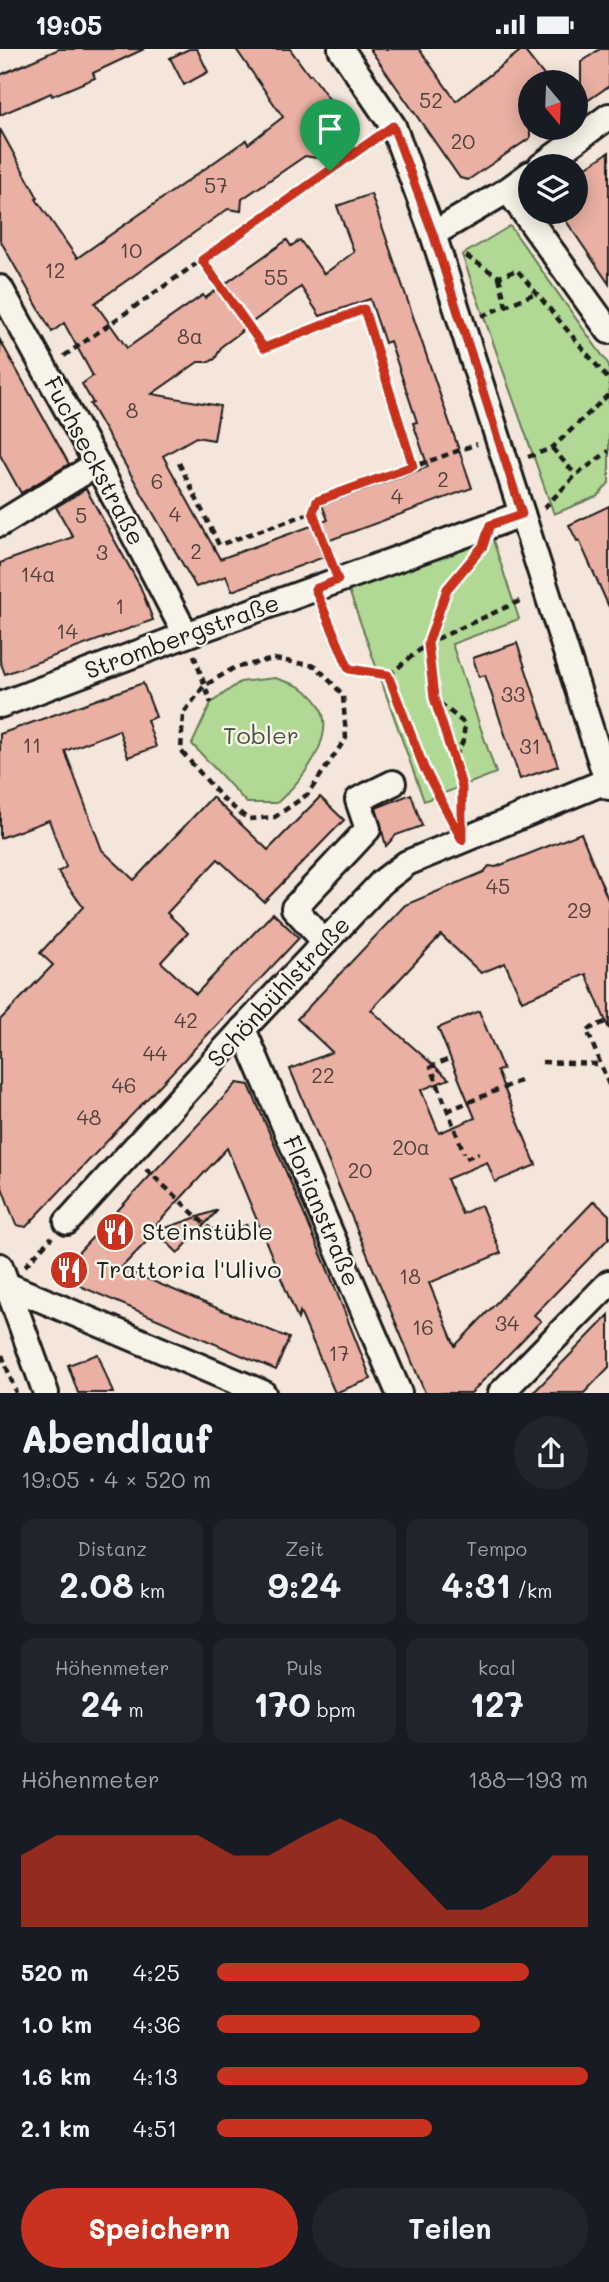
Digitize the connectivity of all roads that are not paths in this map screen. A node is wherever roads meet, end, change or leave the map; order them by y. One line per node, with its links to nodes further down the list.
1 (341, 49): 6 (street)
2 (609, 116): 3 (street)
3 (557, 154)
4 (518, 183): 5 (street)
5 (508, 190): 6 (street); 8 (street)
6 (433, 234): 10 (street)
7 (0, 288): 9 (street, Fuchseckstraße)
8 (609, 331)
9 (97, 464): 11 (street); 12 (street, Fuchseckstraße)
10 (523, 518): 12 (street, Strombergstraße); 15 (street)
11 (1, 522)
12 (186, 635): 13 (street, Strombergstraße)
13 (0, 705)
14 (393, 783): 16 (street)
15 (608, 783): 16 (street, Schönbühlstraße)
16 (325, 942): 17 (street, Schönbühlstraße)
17 (243, 1028): 18 (street, Schönbühlstraße); 23 (street, Florianstraße)
18 (67, 1222)
19 (4, 1275): 21 (street); 22 (street)
20 (609, 1283): 24 (street)
21 (46, 1393)
22 (263, 1393)
23 (399, 1393)
24 (501, 1393)

